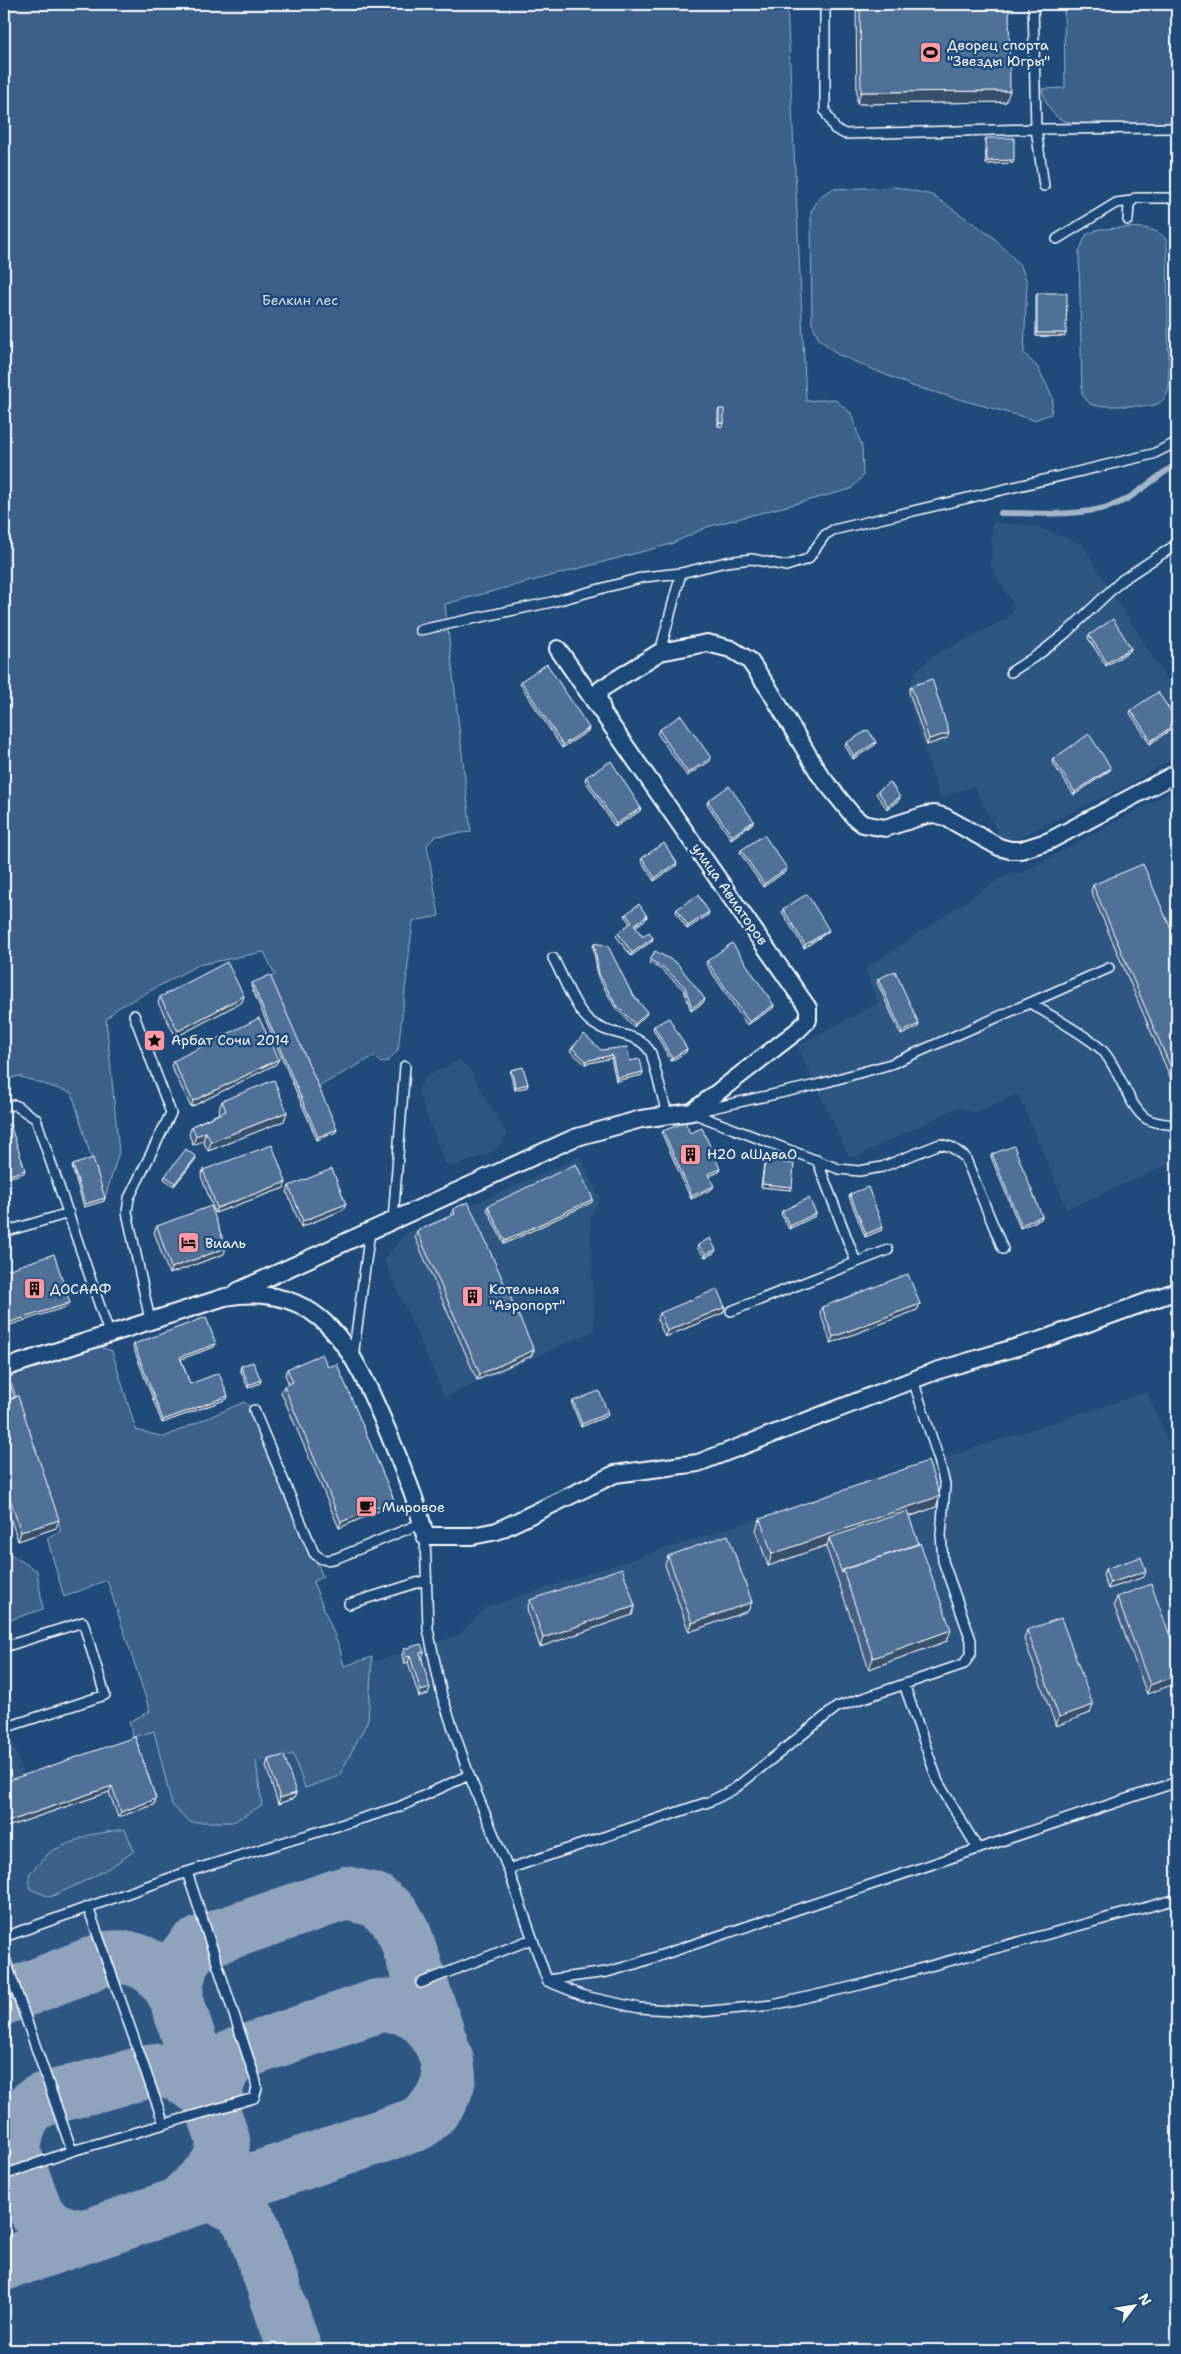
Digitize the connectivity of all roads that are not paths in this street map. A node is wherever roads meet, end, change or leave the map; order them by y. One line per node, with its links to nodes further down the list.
1 (825, 4): 4 (lane)
2 (1033, 4): 4 (lane)
3 (1177, 128): 4 (lane)
4 (1036, 129): 5 (lane)
5 (1044, 186)
6 (1177, 198): 7 (lane)
7 (1131, 200): 8 (lane); 9 (lane)
8 (1128, 220)
9 (1057, 240)
10 (1177, 442): 12 (lane)
11 (1177, 545): 16 (lane)
12 (681, 573): 13 (lane); 15 (lane)
13 (420, 630)
14 (558, 649): 17 (street, улица Авиаторов)
15 (660, 652): 17 (street); 18 (street)
16 (1011, 672)
17 (602, 709): 25 (street, улица Авиаторов)
18 (1177, 773)
19 (553, 958): 26 (lane)
20 (1108, 968): 21 (lane)
21 (1030, 1003): 25 (lane); 27 (lane)
22 (134, 1015): 39 (lane)
23 (405, 1066): 30 (lane)
24 (4, 1106): 29 (lane)
25 (692, 1112): 26 (street); 28 (lane)
26 (666, 1114): 30 (street)
27 (1177, 1125)
28 (817, 1160): 33 (lane); 35 (lane)
29 (69, 1213): 32 (lane); 40 (lane)
30 (393, 1220): 31 (street)
31 (370, 1231): 37 (street); 41 (lane)
32 (4, 1232)
33 (1003, 1248)
34 (888, 1250): 35 (lane)
35 (856, 1262): 38 (lane)
36 (1177, 1291): 43 (street)
37 (225, 1297): 39 (street); 41 (street)
38 (730, 1311)
39 (150, 1320): 40 (street)
40 (109, 1333): 42 (street)
41 (352, 1357): 45 (street)
42 (4, 1368)
43 (913, 1380): 45 (street); 49 (lane)
44 (254, 1410): 45 (lane)
45 (424, 1530): 46 (lane)
46 (426, 1580): 47 (lane); 51 (lane)
47 (349, 1604)
48 (4, 1647): 50 (lane)
49 (904, 1684): 53 (lane); 54 (lane)
50 (4, 1728)
51 (469, 1775): 54 (lane); 55 (lane)
52 (1177, 1782): 53 (lane)
53 (978, 1849): 61 (lane)
54 (508, 1868): 59 (lane)
55 (187, 1872): 57 (lane); 63 (lane)
56 (1177, 1899): 61 (lane)
57 (88, 1907): 58 (lane); 63 (lane)
58 (4, 1937)
59 (532, 1939): 61 (lane); 62 (lane)
60 (4, 1956): 64 (lane)
61 (547, 1980)
62 (421, 1982)
63 (164, 2124): 64 (lane)
64 (72, 2151): 65 (lane)
65 (4, 2175)

